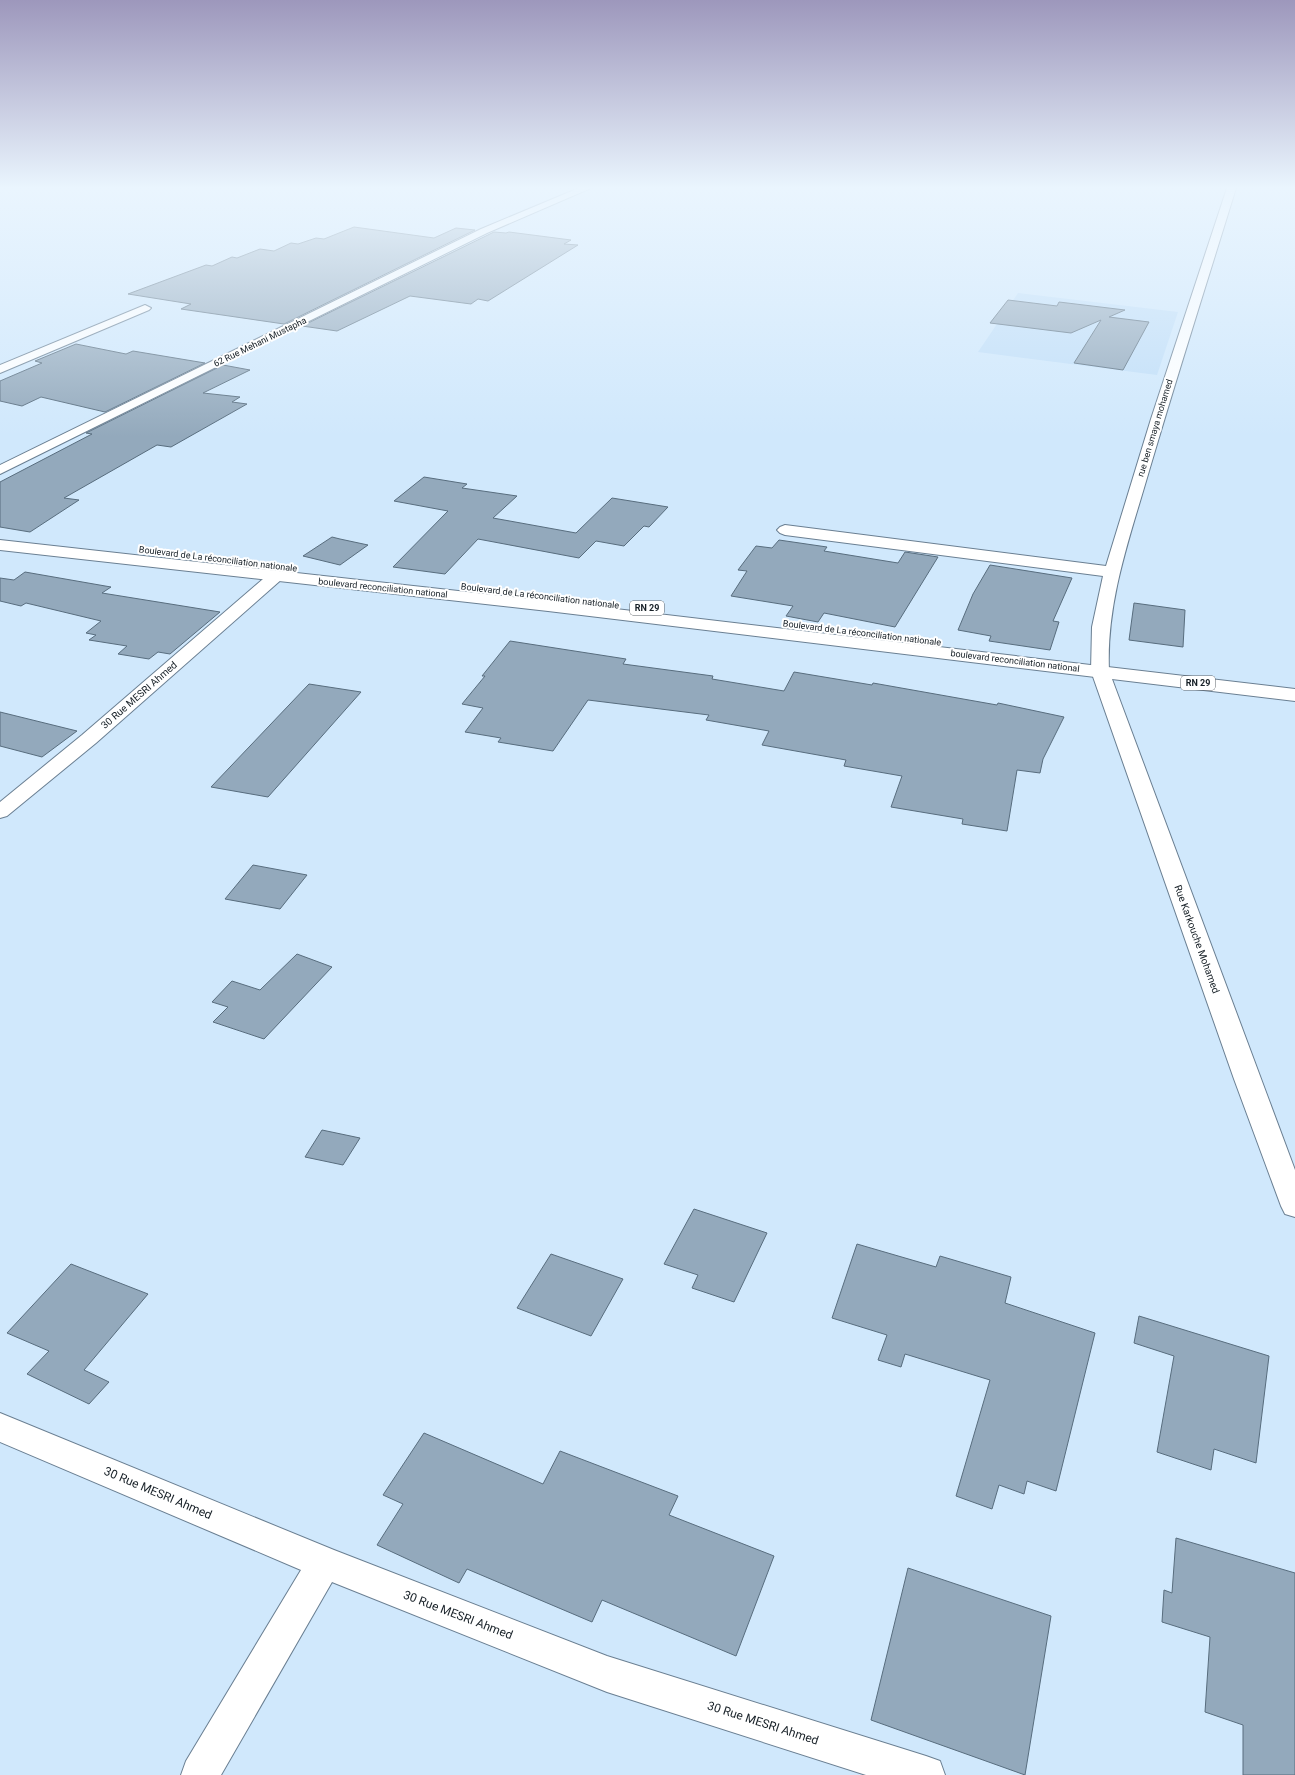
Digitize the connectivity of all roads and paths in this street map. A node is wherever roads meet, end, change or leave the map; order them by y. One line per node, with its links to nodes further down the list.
1 (403, 271): 5 (main road, 62 Rue Mehani Mustapha)
2 (1205, 271): 9 (main road, rue ben smaya mohamed)
3 (145, 308): 4 (main road)
4 (0, 369)
5 (0, 470)
6 (785, 530): 9 (main road)
7 (0, 534): 11 (main road, Boulevard de La réconciliation nationale / RN 29)
8 (0, 545): 10 (main road, boulevard reconciliation national / RN 29)
9 (1113, 572): 11 (main road, rue ben smaya mohamed)
10 (276, 576): 11 (main road, boulevard reconciliation national / RN 29); 14 (main road, 30 Rue MESRI Ahmed)
11 (1100, 666): 12 (main road, Boulevard de La réconciliation nationale / RN 29); 13 (main road, Boulevard de La réconciliation nationale / RN 29); 15 (main road, Rue Karkouche Mohamed)
12 (1295, 682)
13 (1295, 695)
14 (0, 812)
15 (1295, 1206)
16 (0, 1427): 17 (main road, 30 Rue MESRI Ahmed)
17 (324, 1563): 18 (main road); 19 (main road, 30 Rue MESRI Ahmed)
18 (200, 1775)
19 (926, 1775)

